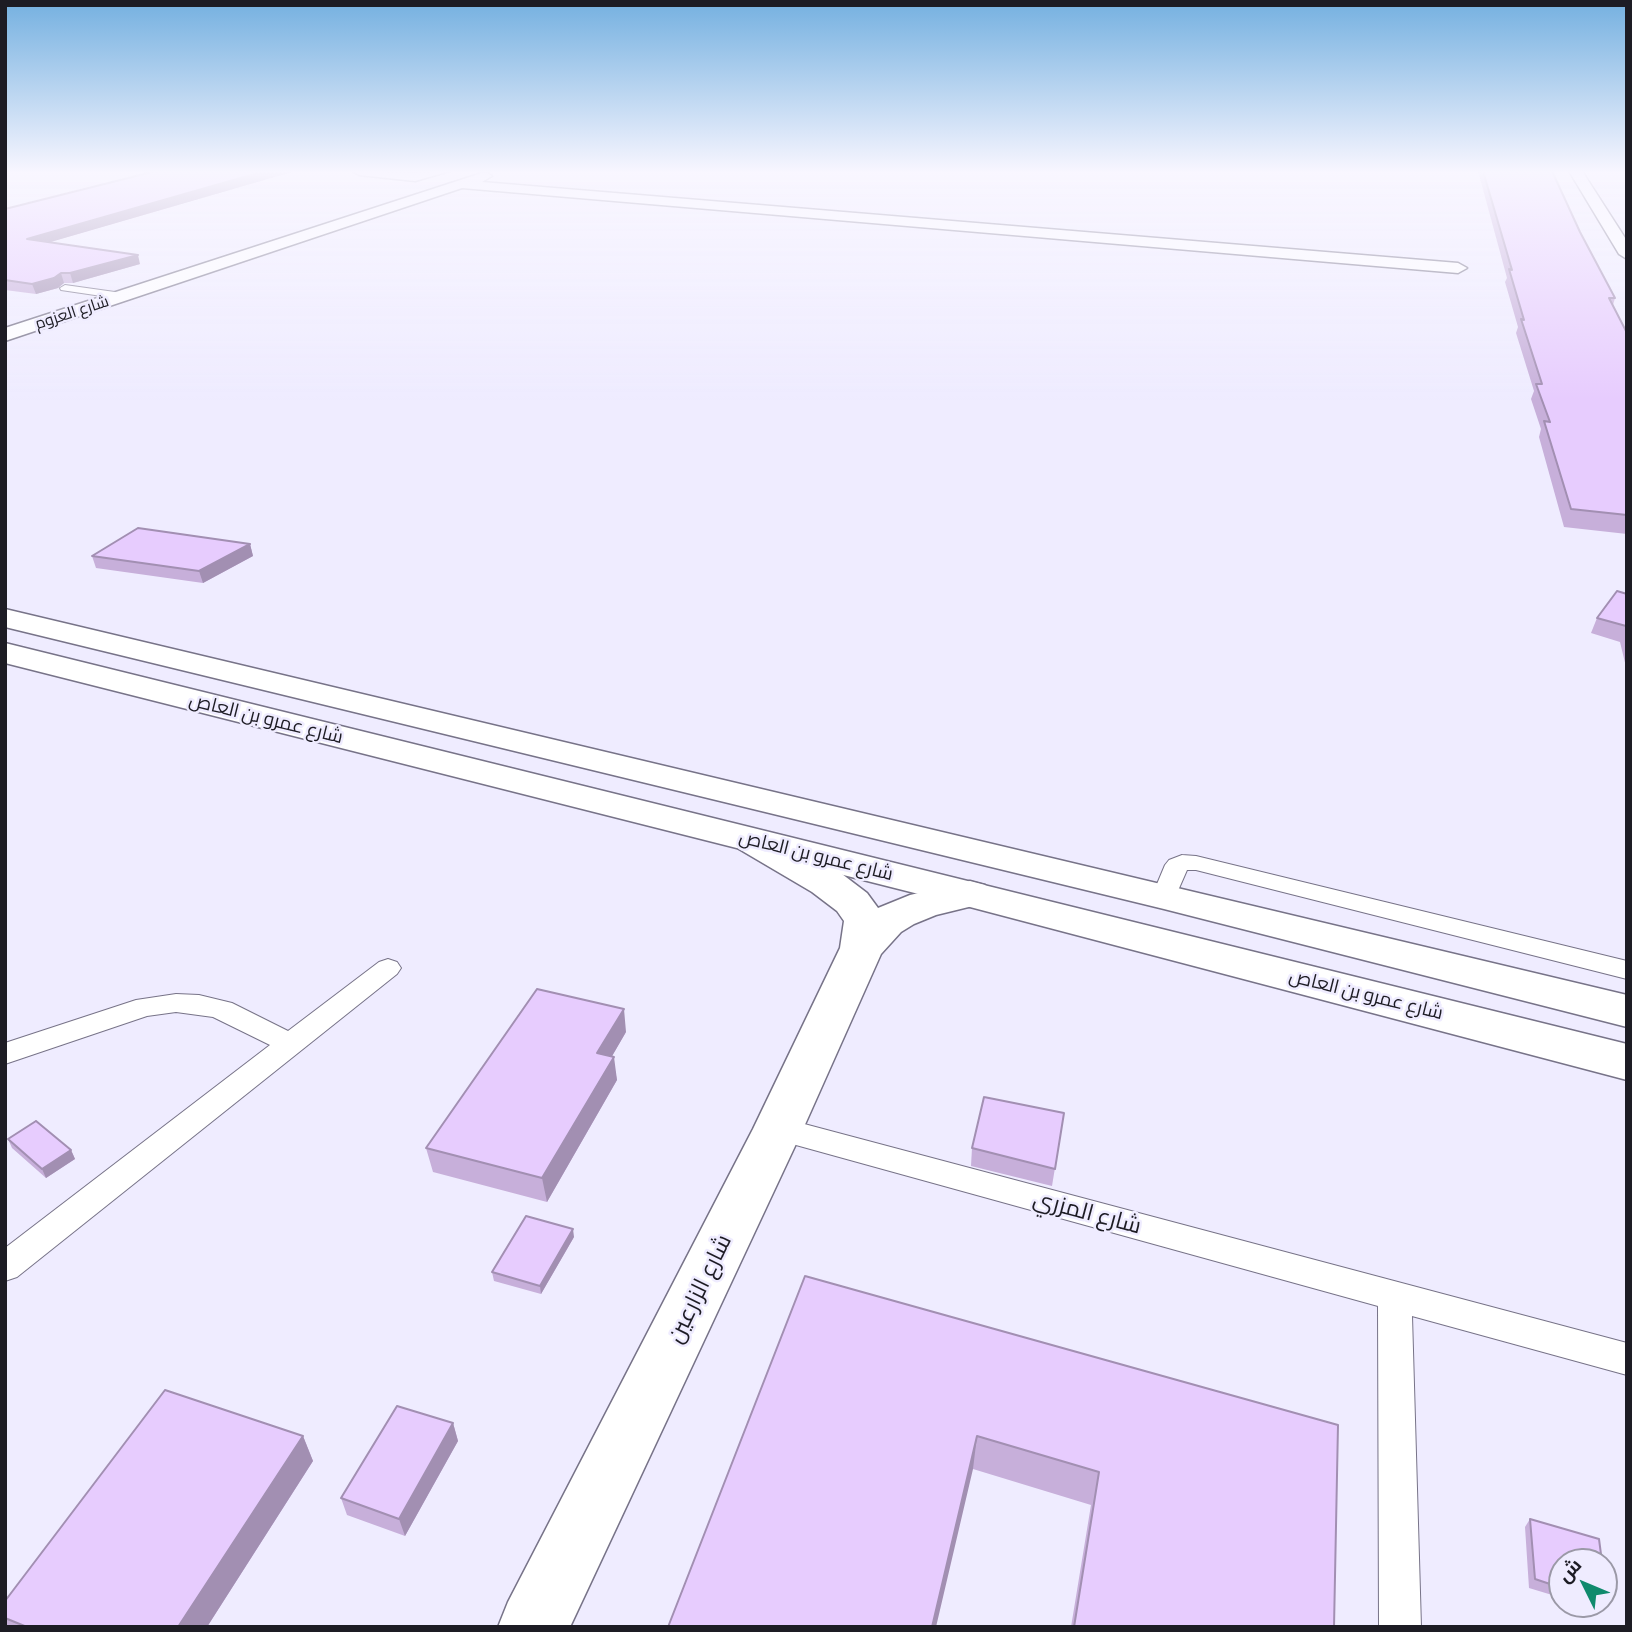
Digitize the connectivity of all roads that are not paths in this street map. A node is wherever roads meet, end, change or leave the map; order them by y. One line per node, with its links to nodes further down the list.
1 (269, 247): 5 (street, شارع العزوم)
2 (1210, 247): 3 (street)
3 (1458, 268)
4 (91, 279): 5 (lane)
5 (122, 296): 6 (street, شارع العزوم)
6 (10, 331)
7 (5, 618): 11 (street, شارع عمرو بن العاص)
8 (5, 653): 9 (street, شارع عمرو بن العاص)
9 (753, 841): 10 (street, شارع عمرو بن العاص); 12 (street, شارع الزارعين)
10 (971, 894): 12 (street, شارع الزارعين); 18 (street, شارع عمرو بن العاص)
11 (1164, 896): 14 (lane); 15 (street, شارع عمرو بن العاص)
12 (862, 948): 19 (street, شارع الزارعين)
13 (388, 968): 16 (lane)
14 (1627, 970)
15 (1627, 1011)
16 (291, 1044): 17 (lane); 20 (lane)
17 (5, 1054)
18 (1627, 1062)
19 (778, 1129): 21 (lane, شارع المزري); 23 (street, شارع الزارعين)
20 (5, 1267)
21 (1395, 1297): 22 (lane, شارع المزري); 24 (lane)
22 (1627, 1359)
23 (533, 1627)
24 (1400, 1627)

